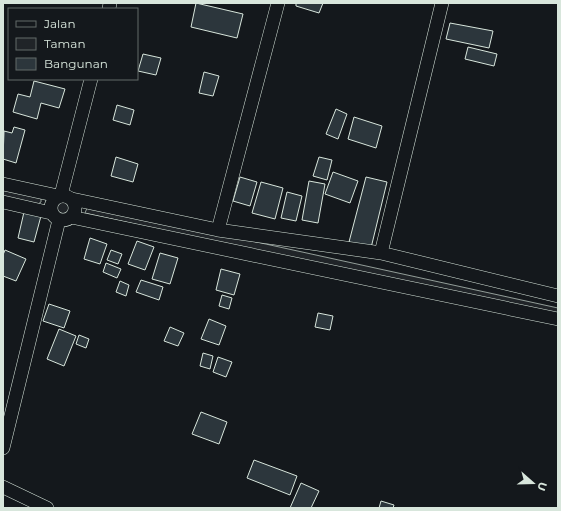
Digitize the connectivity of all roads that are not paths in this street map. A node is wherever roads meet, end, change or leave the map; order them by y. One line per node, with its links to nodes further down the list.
1 (278, 3): 8 (street)
2 (442, 3): 9 (street)
3 (91, 80): 5 (street)
4 (3, 184): 5 (street)
5 (64, 197): 7 (street); 7 (street); 8 (street)
6 (3, 202): 7 (street)
7 (60, 217): 11 (street); 12 (street)
8 (218, 230): 9 (street)
9 (381, 253): 10 (street)
10 (558, 296)
11 (558, 319)
12 (3, 448)
13 (3, 487): 14 (street)
14 (47, 508)

